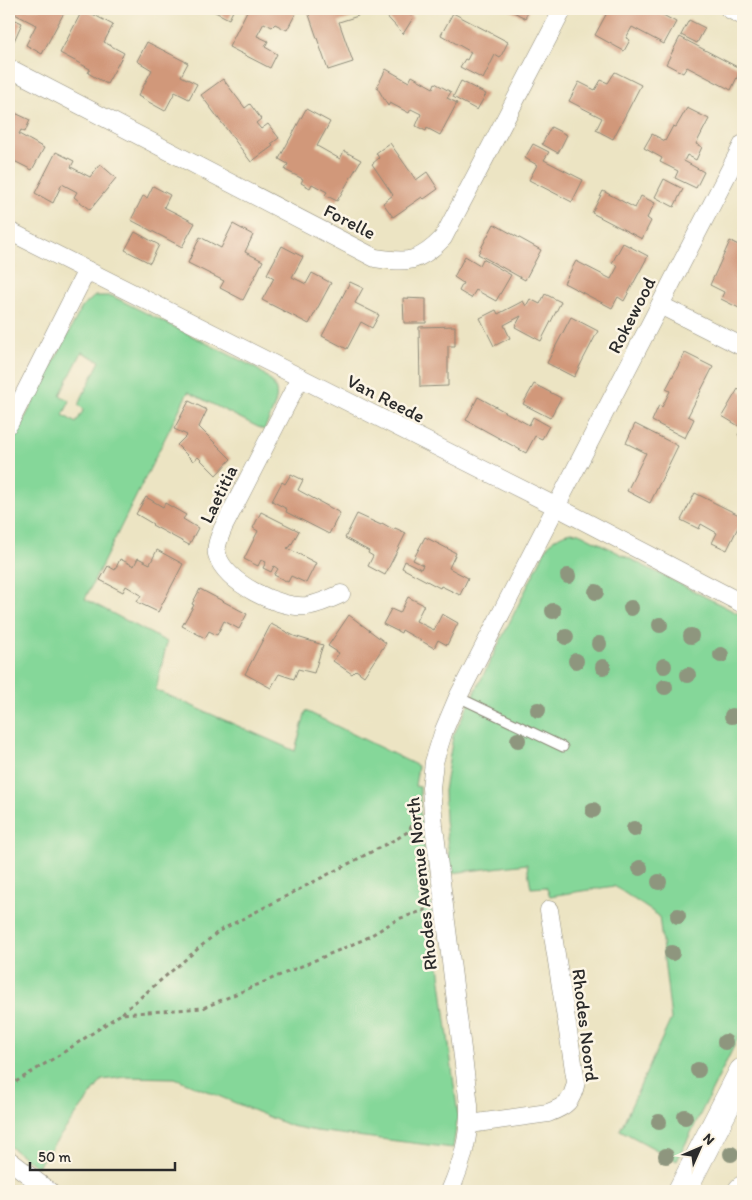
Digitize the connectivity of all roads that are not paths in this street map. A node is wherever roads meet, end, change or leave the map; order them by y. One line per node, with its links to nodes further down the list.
1 (563, 9): 4 (street, Forelle)
2 (730, 9): 3 (street)
3 (743, 16)
4 (9, 68)
5 (743, 144): 8 (street, Rokewood)
6 (9, 231): 7 (street, Van Reede)
7 (87, 270): 10 (street, Van Reede); 11 (street)
8 (660, 305): 9 (street); 12 (street, Rokewood)
9 (743, 347)
10 (300, 378): 12 (street, Van Reede); 13 (street, Laetitia)
11 (9, 423)
12 (557, 507): 14 (street, Van Reede); 15 (street, Rhodes Avenue North)
13 (340, 594)
14 (743, 604)
15 (458, 697): 16 (lane); 19 (street, Rhodes Avenue North)
16 (563, 747)
17 (549, 910): 19 (street, Rhodes Noord)
18 (743, 1072): 23 (main road)
19 (470, 1124): 22 (street, Rhodes Avenue North)
20 (9, 1160): 21 (street)
21 (49, 1191)
22 (450, 1191)
23 (682, 1191)

